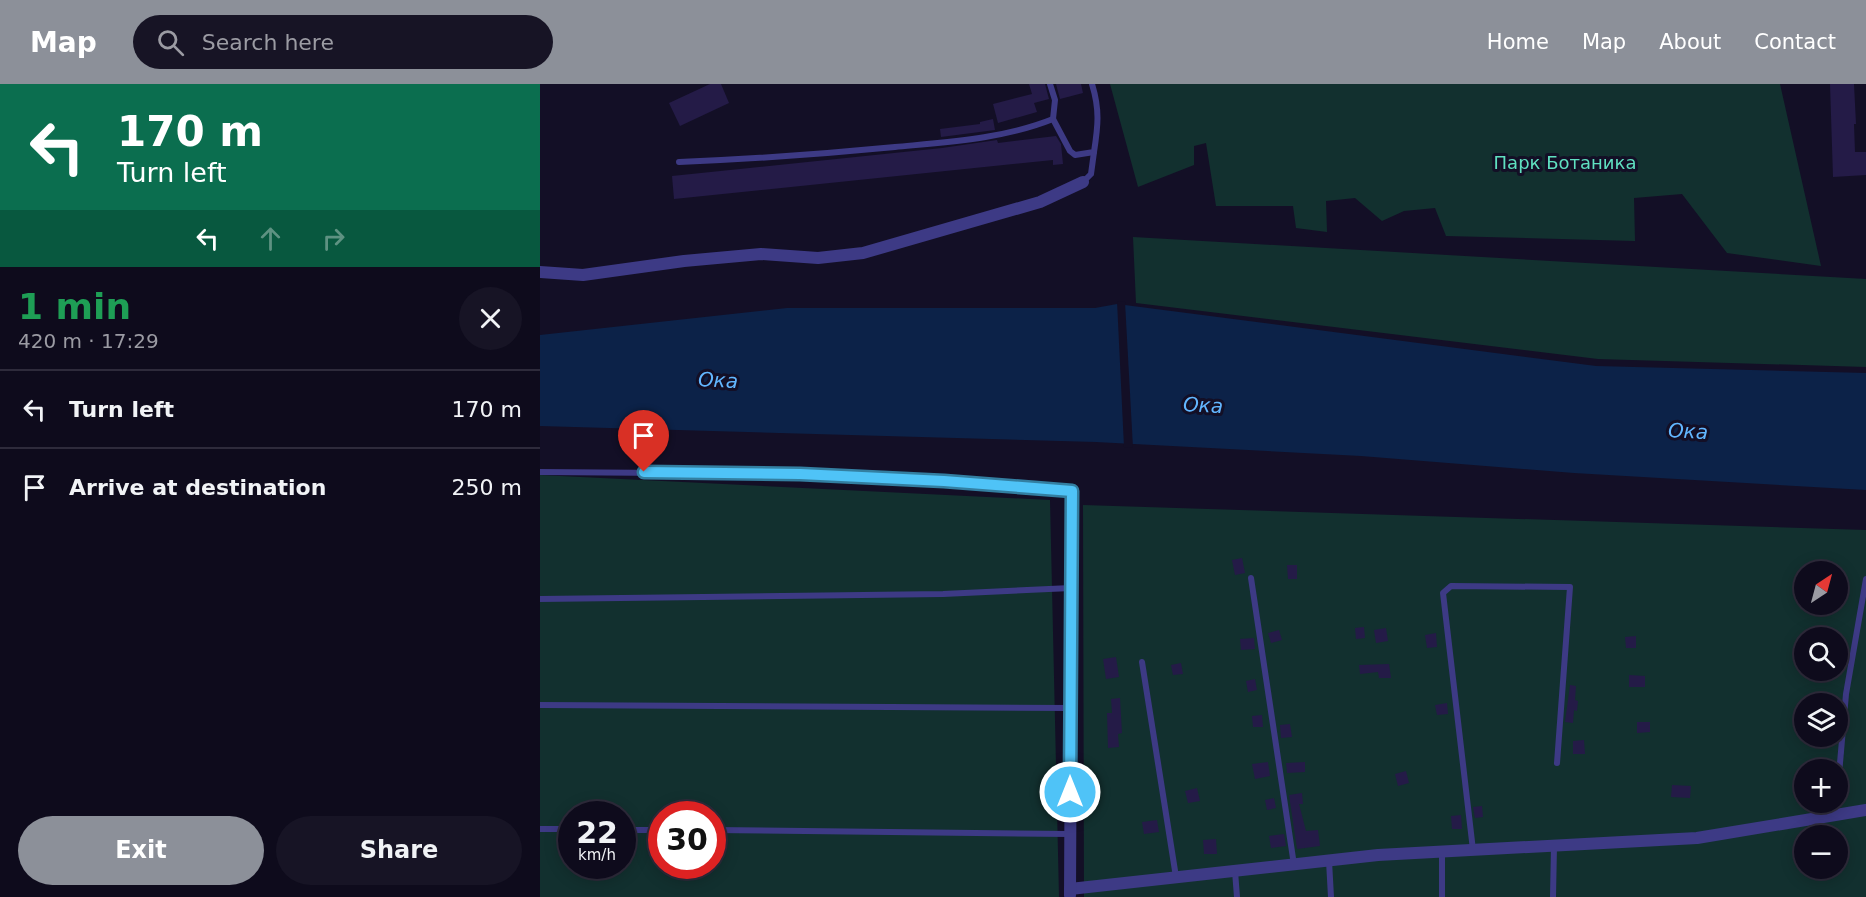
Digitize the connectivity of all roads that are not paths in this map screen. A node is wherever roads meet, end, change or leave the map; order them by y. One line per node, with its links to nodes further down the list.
1 (1050, 84): 3 (lane)
2 (1092, 84): 4 (lane)
3 (1053, 119): 4 (lane); 5 (lane)
4 (1094, 152): 6 (lane)
5 (679, 162)
6 (1083, 182): 7 (street)
7 (540, 272)
8 (540, 472): 9 (lane)
9 (1072, 491): 12 (street)
10 (1251, 578): 30 (lane)
11 (1866, 579): 17 (lane)
12 (1071, 588): 13 (lane); 16 (street)
13 (540, 599)
14 (1142, 662): 32 (lane)
15 (540, 705): 16 (lane)
16 (1071, 708): 25 (street)
17 (1840, 759)
18 (1557, 763): 27 (lane)
19 (1848, 809): 20 (street)
20 (1866, 810)
21 (1816, 813): 26 (street)
22 (540, 829): 23 (lane)
23 (558, 829)
24 (726, 830): 25 (lane)
25 (1070, 834): 33 (street)
26 (1554, 846): 27 (street); 37 (lane)
27 (1473, 850): 28 (street)
28 (1442, 852): 29 (street); 36 (lane)
29 (1329, 861): 30 (street); 35 (lane)
30 (1294, 865): 31 (street)
31 (1235, 871): 32 (street); 34 (lane)
32 (1176, 878): 33 (street)
33 (1070, 893)
34 (1237, 897)
35 (1331, 897)
36 (1442, 897)
37 (1553, 897)

